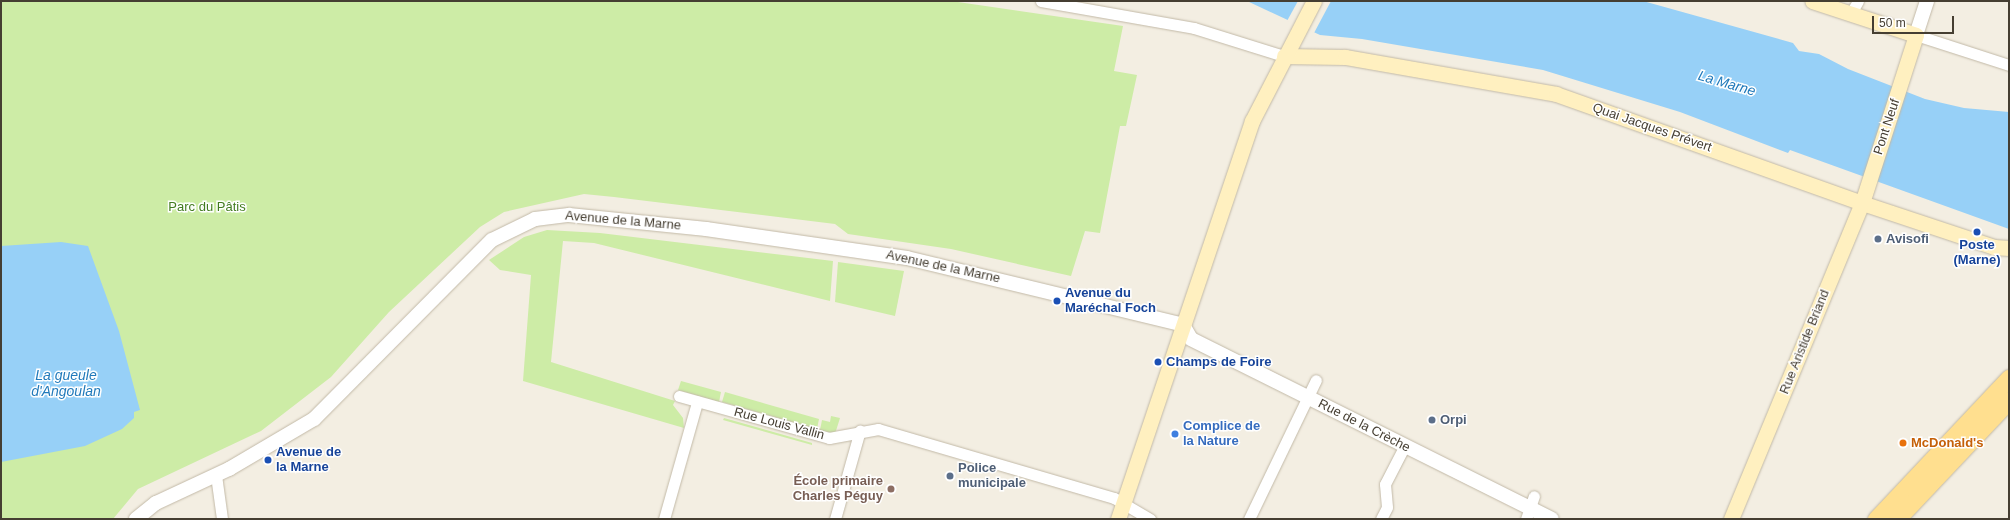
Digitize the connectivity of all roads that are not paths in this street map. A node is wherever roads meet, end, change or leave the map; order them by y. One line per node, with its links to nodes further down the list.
1 (1041, 1): 7 (street)
2 (1314, 1): 7 (main road)
3 (1812, 1): 5 (main road)
4 (1927, 1): 6 (street)
5 (1854, 7): 6 (main road)
6 (1916, 35): 8 (street); 9 (main road, Pont Neuf)
7 (1284, 56): 10 (main road, Quai Jacques Prévert); 14 (main road)
8 (2008, 63)
9 (1874, 164): 10 (main road, Rue Aristide Briand)
10 (1862, 203): 11 (main road, Quai Jacques Prévert); 34 (main road, Rue Aristide Briand)
11 (1994, 247): 12 (main road, Quai Jacques Prévert); 13 (main road)
12 (2009, 248)
13 (2009, 256)
14 (1183, 325): 16 (street, Rue de la Crèche); 22 (street, Avenue de la Marne); 23 (main road)
15 (2009, 378): 35 (main road)
16 (1312, 388): 21 (street, Rue de la Crèche); 31 (street)
17 (679, 396): 19 (street, Rue Louis Vallin)
18 (2009, 400): 36 (main road)
19 (697, 402): 20 (street, Rue Louis Vallin); 27 (street)
20 (860, 430): 23 (street, Rue Louis Vallin); 28 (street)
21 (1404, 447): 24 (street, Rue de la Crèche); 32 (street)
22 (216, 475): 25 (street, Avenue de la Marne); 26 (street)
23 (1123, 503): 29 (main road); 30 (street, Rue Louis Vallin)
24 (1529, 508): 33 (street, Rue de la Crèche)
25 (136, 519)
26 (222, 519)
27 (664, 519)
28 (835, 519)
29 (1118, 519)
30 (1150, 519)
31 (1249, 519)
32 (1381, 519)
33 (1552, 519)
34 (1731, 519)
35 (1876, 519)
36 (1897, 519)

